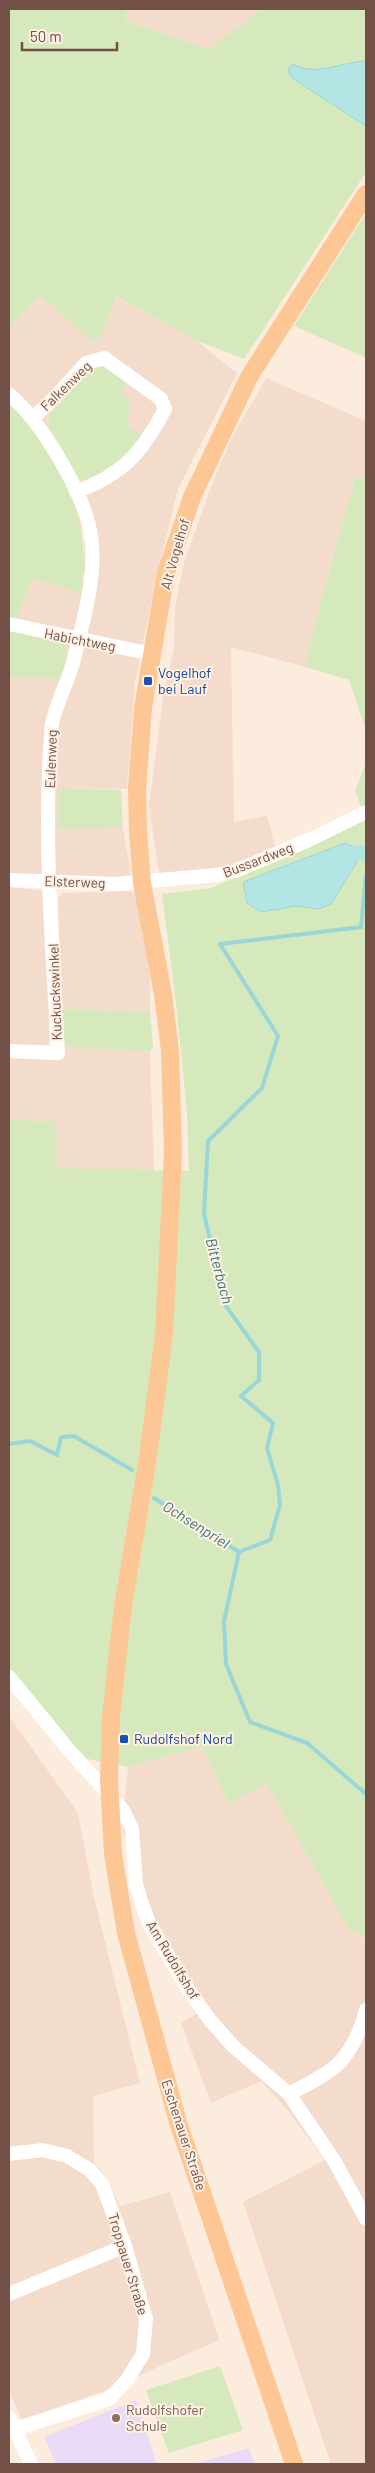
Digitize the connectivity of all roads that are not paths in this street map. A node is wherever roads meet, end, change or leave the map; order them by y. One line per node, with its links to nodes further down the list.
1 (366, 194): 7 (main road, Alt Vogelhof)
2 (9, 394): 3 (street, Falkenweg)
3 (32, 418): 4 (street, Falkenweg); 4 (street, Falkenweg)
4 (76, 492): 6 (street, Falkenweg)
5 (9, 624): 6 (street, Habichtweg)
6 (78, 639): 7 (street, Habichtweg); 10 (street, Eulenweg)
7 (152, 654): 11 (main road, Alt Vogelhof)
8 (366, 812): 11 (street, Bussardweg)
9 (9, 880): 10 (street, Elsterweg)
10 (51, 882): 11 (street, Elsterweg); 13 (street, Kuckuckswinkel)
11 (142, 882): 12 (main road, Alt Vogelhof)
12 (151, 925): 15 (main road, Eschenauer Straße)
13 (9, 1051)
14 (9, 1677): 15 (street, Am Rudolfshof)
15 (110, 1797): 17 (street, Am Rudolfshof); 24 (main road, Eschenauer Straße)
16 (366, 2010): 17 (street)
17 (289, 2094): 19 (street, Am Rudolfshof)
18 (9, 2154): 20 (street, Troppauer Straße)
19 (366, 2219)
20 (125, 2246): 21 (street); 22 (street, Troppauer Straße)
21 (9, 2294)
22 (11, 2426): 23 (street)
23 (31, 2464)
24 (294, 2464)

